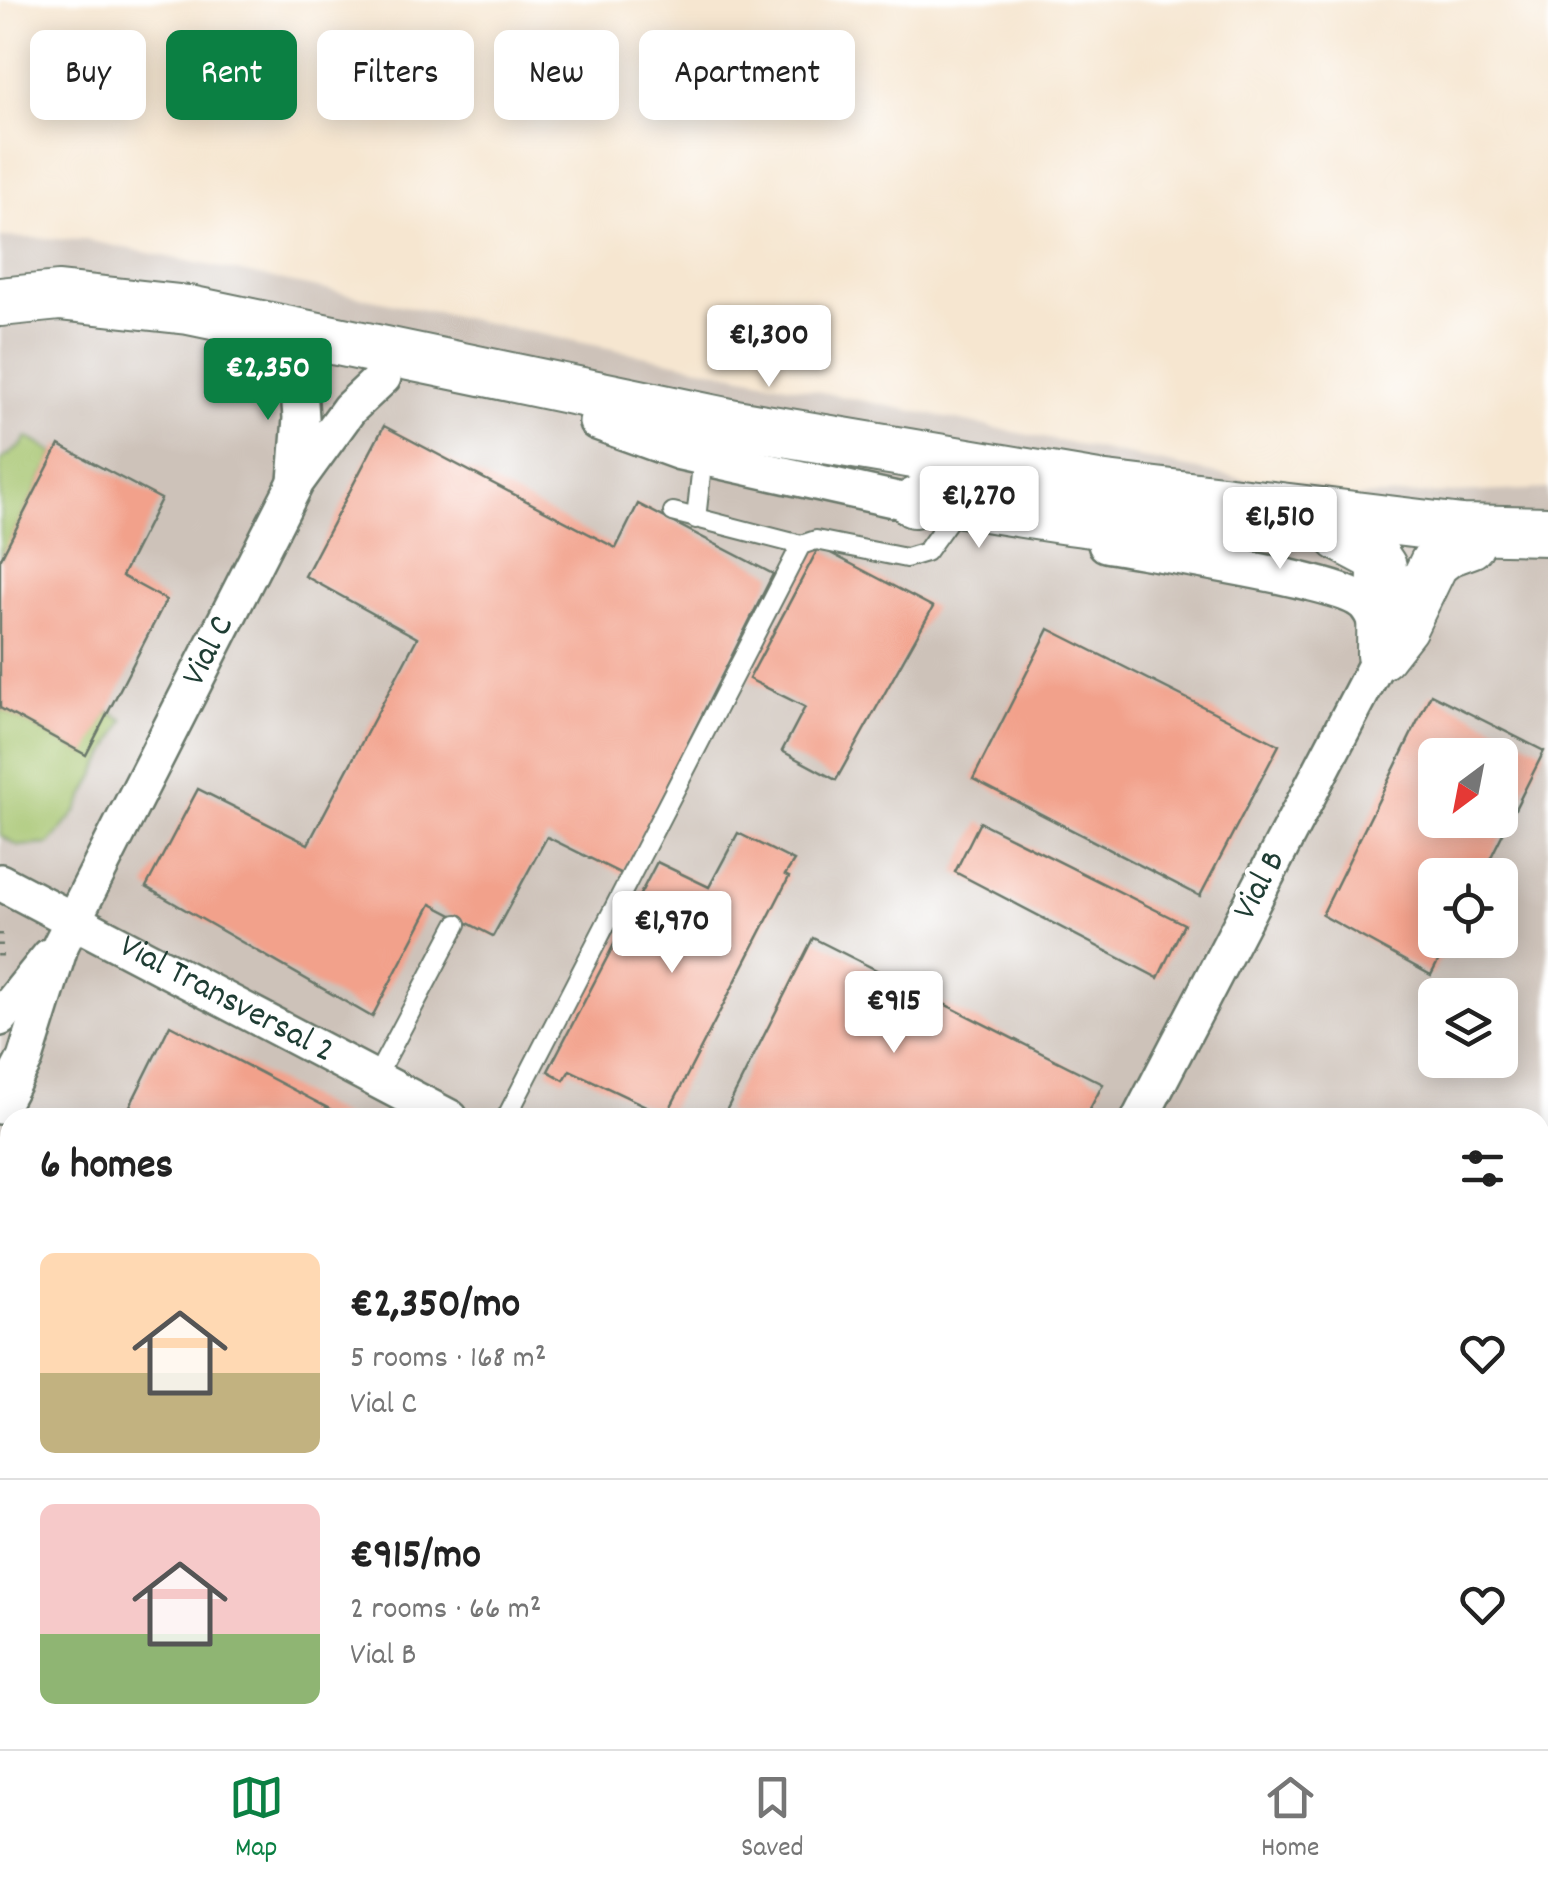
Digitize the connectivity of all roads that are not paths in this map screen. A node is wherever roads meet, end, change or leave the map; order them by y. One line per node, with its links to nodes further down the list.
1 (0, 302): 12 (main road)
2 (0, 332): 3 (main road)
3 (282, 356): 4 (main road); 7 (street)
4 (384, 377): 5 (main road); 7 (street, Vial C)
5 (597, 422): 6 (street); 11 (main road)
6 (703, 456): 8 (street); 10 (lane)
7 (296, 482): 20 (street, Vial C)
8 (934, 508): 11 (main road); 15 (lane); 17 (street)
9 (673, 512): 10 (lane)
10 (696, 519): 15 (lane)
11 (1234, 528): 13 (main road)
12 (1548, 531)
13 (1340, 538): 14 (main road); 17 (main road)
14 (1470, 544): 16 (main road); 17 (main road)
15 (801, 545): 25 (lane)
16 (1548, 547)
17 (1381, 655): 26 (street, Vial B)
18 (0, 882): 20 (street, Vial Transversal 2)
19 (456, 924): 22 (lane)
20 (68, 932): 21 (street, Vial C); 22 (street, Vial Transversal 2); 23 (street, Vial C)
21 (0, 1018)
22 (375, 1079): 24 (street, Vial Transversal 2)
23 (0, 1106)
24 (431, 1108)
25 (511, 1108)
26 (1145, 1108)

